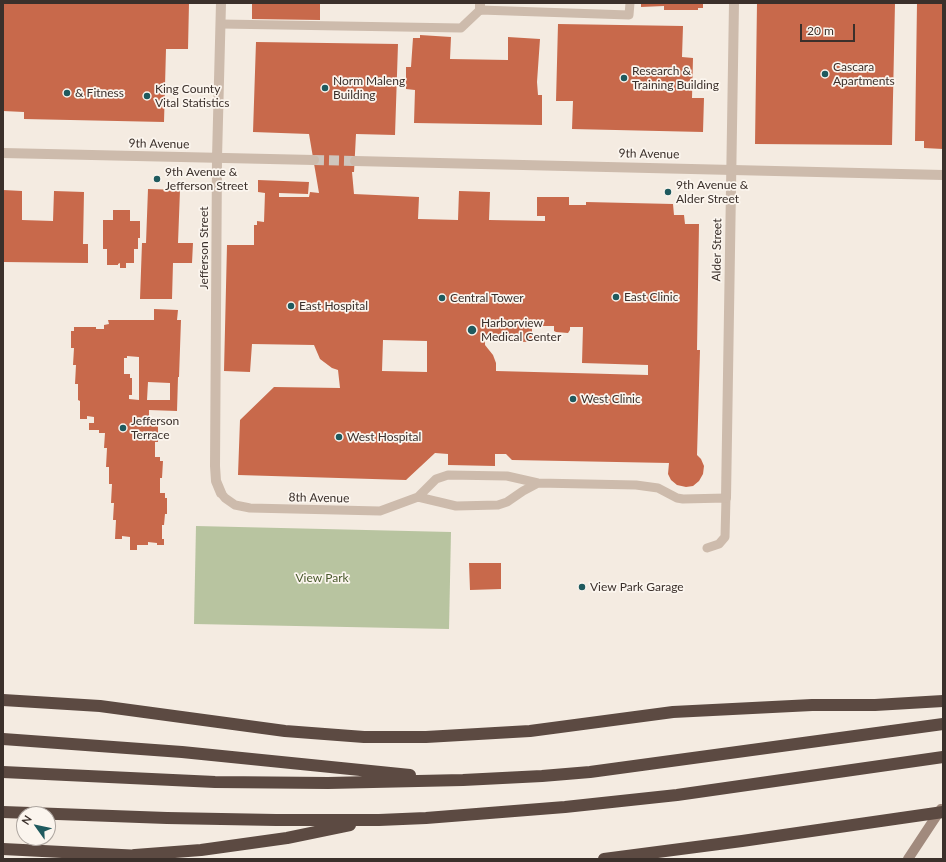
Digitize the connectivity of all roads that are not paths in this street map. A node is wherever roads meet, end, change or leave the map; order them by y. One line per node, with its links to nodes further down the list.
1 (221, 3): 5 (street, Jefferson Street)
2 (630, 3): 4 (lane)
3 (734, 3): 10 (street, Alder Street)
4 (480, 6): 5 (lane)
5 (221, 24): 7 (street, Jefferson Street)
6 (3, 153): 7 (street, 9th Avenue)
7 (217, 158): 8 (street, 9th Avenue); 13 (street, Jefferson Street)
8 (314, 160)
9 (355, 161): 10 (street, 9th Avenue)
10 (732, 169): 11 (street, 9th Avenue); 15 (street, Alder Street)
11 (943, 175)
12 (538, 483): 14 (lane); 14 (lane, 8th Avenue); 15 (lane, 8th Avenue)
13 (221, 492): 14 (lane, 8th Avenue)
14 (418, 497)
15 (726, 498): 16 (lane)
16 (707, 548)
17 (3, 700): 18 (highway)
18 (943, 700)
19 (943, 724): 23 (highway)
20 (3, 740): 23 (highway)
21 (943, 757): 29 (highway)
22 (3, 772): 23 (highway)
23 (463, 780)
24 (943, 806): 34 (main road)
25 (3, 812): 26 (highway)
26 (16, 812)
27 (943, 812): 33 (highway)
28 (56, 814): 29 (highway)
29 (379, 820): 31 (highway)
30 (3, 849): 31 (highway)
31 (135, 855): 32 (highway)
32 (190, 859)
33 (604, 859)
34 (908, 859)

